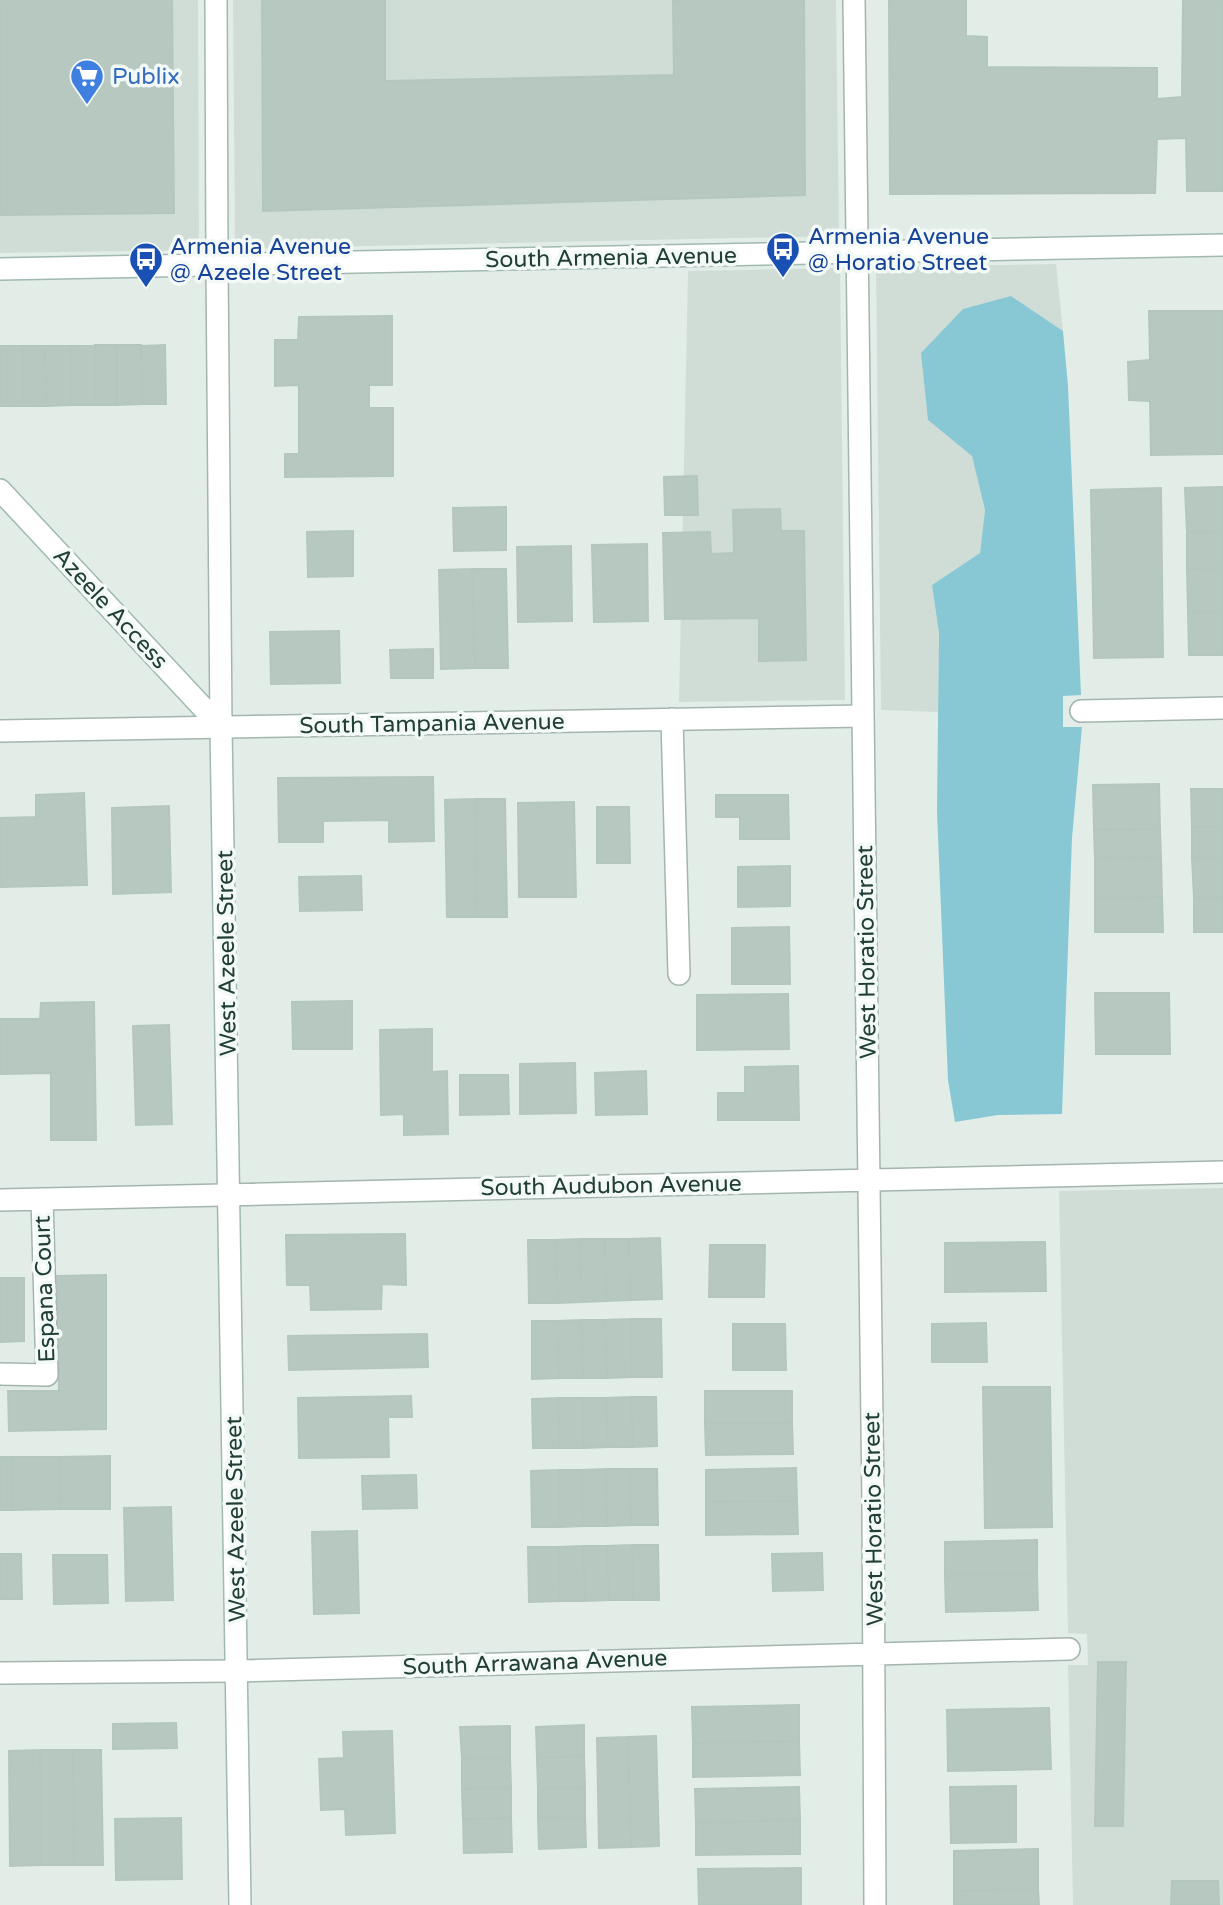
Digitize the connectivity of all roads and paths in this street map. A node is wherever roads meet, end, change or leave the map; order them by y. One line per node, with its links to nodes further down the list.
1 (216, 0): 5 (street, West Azeele Street)
2 (854, 0): 4 (street, West Horatio Street)
3 (1223, 245): 4 (street, South Armenia Avenue)
4 (858, 252): 5 (street, South Armenia Avenue); 10 (street, West Horatio Street)
5 (217, 265): 6 (street, South Armenia Avenue); 12 (street, West Azeele Street)
6 (0, 269)
7 (0, 490): 12 (street, Azeele Access)
8 (1223, 708): 9 (street)
9 (1081, 711)
10 (863, 716): 11 (street, South Tampania Avenue); 16 (street, West Horatio Street)
11 (672, 719): 12 (street, South Tampania Avenue); 14 (street)
12 (221, 727): 13 (street, South Tampania Avenue); 17 (street, West Azeele Street)
13 (0, 731)
14 (679, 974)
15 (1223, 1172): 16 (street, South Audubon Avenue)
16 (869, 1179): 17 (street, South Audubon Avenue); 22 (street, West Horatio Street)
17 (230, 1194): 18 (street, South Audubon Avenue); 23 (street, West Azeele Street)
18 (42, 1199): 19 (street, South Audubon Avenue); 20 (street, Espana Court)
19 (0, 1200)
20 (0, 1374)
21 (1069, 1649): 22 (street, South Arrawana Avenue)
22 (875, 1653): 23 (street, South Arrawana Avenue); 26 (street, West Horatio Street)
23 (237, 1671): 24 (street, South Arrawana Avenue); 25 (street, West Azeele Street)
24 (0, 1674)
25 (240, 1905)
26 (875, 1905)

